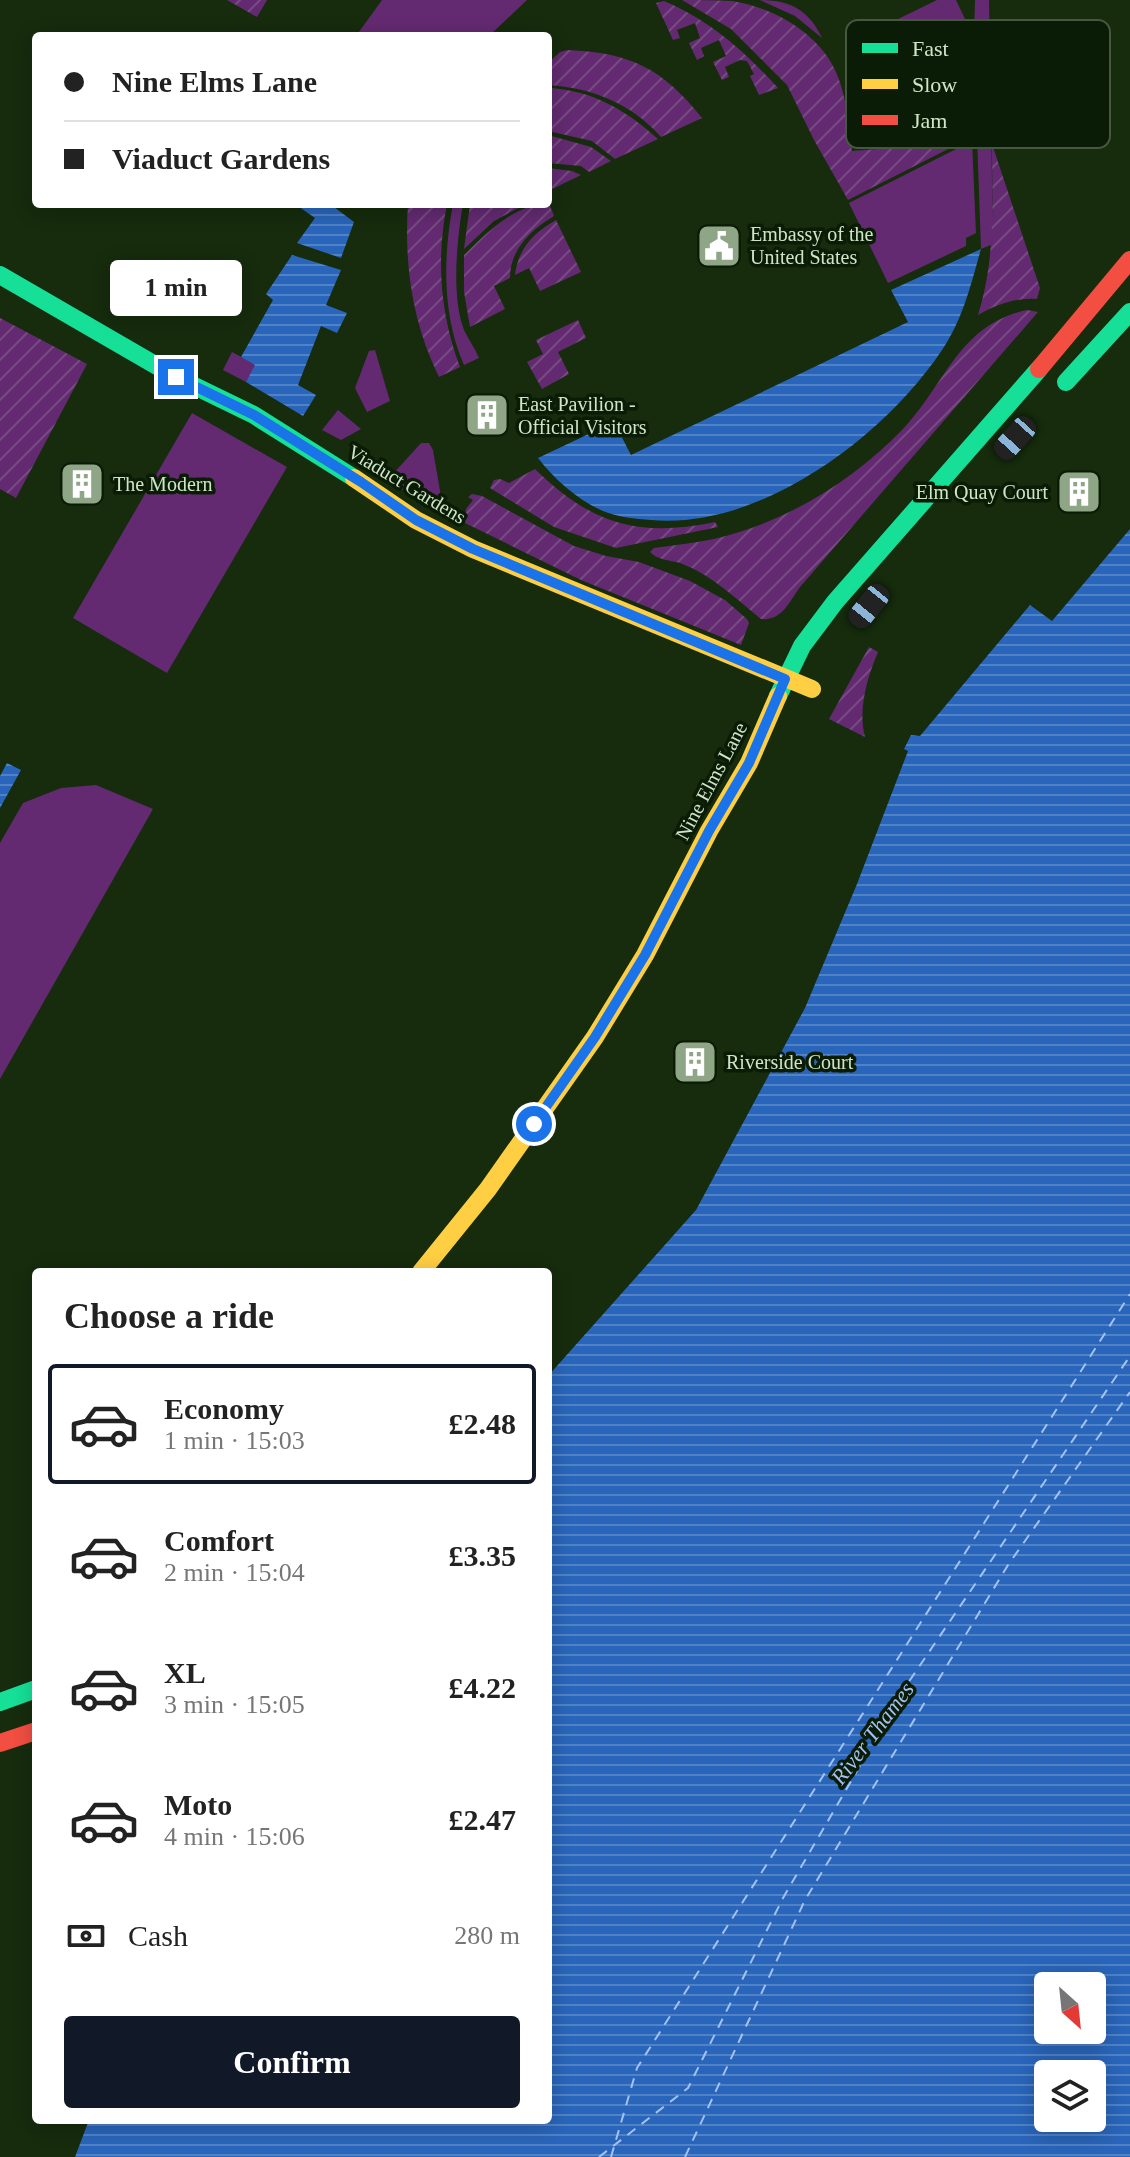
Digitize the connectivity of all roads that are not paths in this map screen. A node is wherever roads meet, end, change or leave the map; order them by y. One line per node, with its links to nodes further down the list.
1 (1130, 260): 5 (main road, Nine Elms Lane)
2 (0, 275): 5 (main road, Viaduct Gardens)
3 (1130, 312): 4 (main road)
4 (1059, 390)
5 (785, 679): 6 (main road, Viaduct Gardens); 7 (main road, Nine Elms Lane)
6 (812, 690)
7 (424, 1268)
8 (32, 1690): 9 (main road)
9 (0, 1702)
10 (32, 1732): 11 (main road)
11 (0, 1743)

